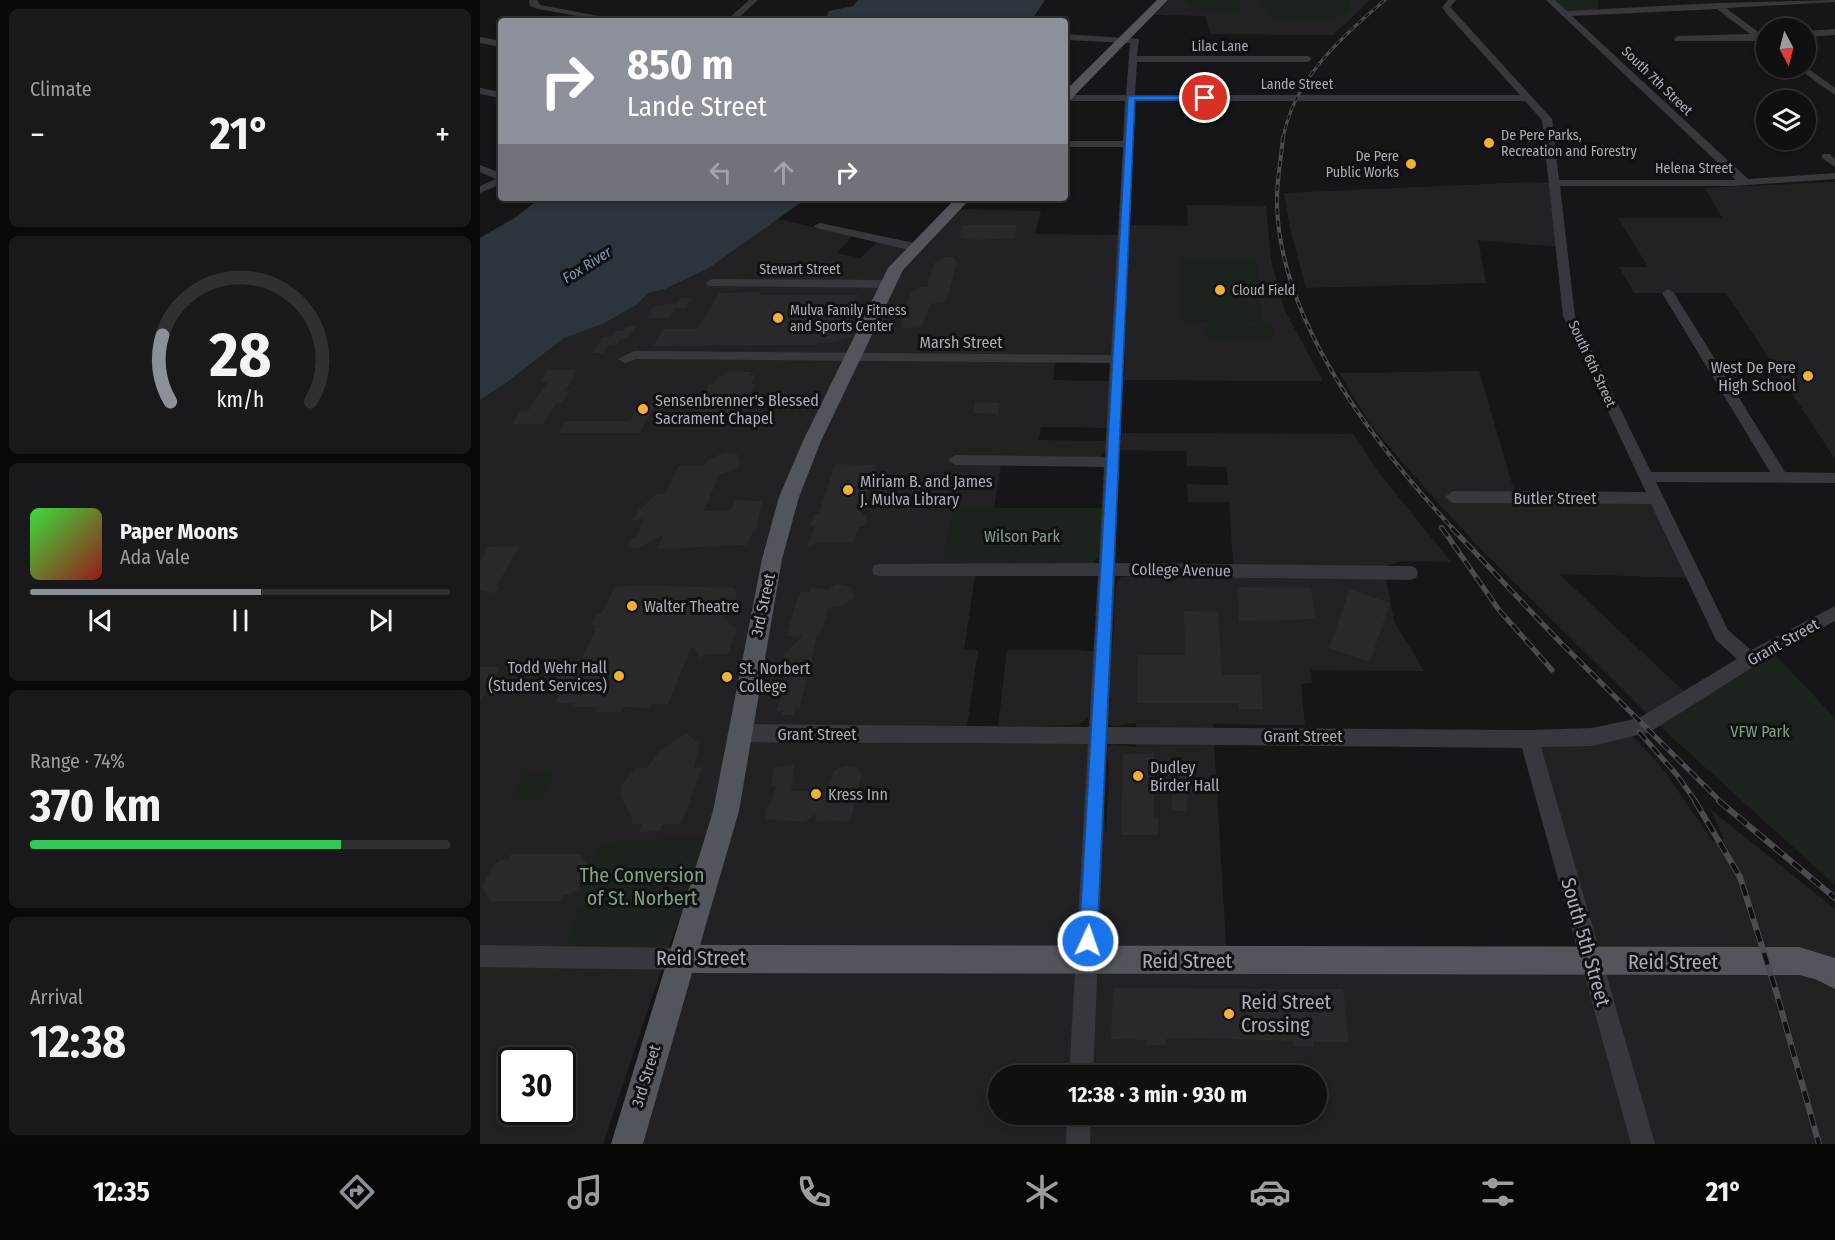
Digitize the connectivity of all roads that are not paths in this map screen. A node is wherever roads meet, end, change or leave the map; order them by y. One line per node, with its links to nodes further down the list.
1 (533, 0): 11 (street)
2 (754, 0): 12 (street)
3 (1163, 0): 21 (main road)
4 (1452, 0): 30 (street, South 6th Street)
5 (1550, 0): 10 (street, South 7th Street)
6 (1598, 0): 9 (street)
7 (1835, 0): 8 (street)
8 (1715, 3): 9 (street); 13 (street)
9 (1598, 12): 10 (street)
10 (1564, 14): 40 (street, South 7th Street)
11 (603, 18)
12 (733, 18)
13 (1756, 32)
14 (1833, 33): 15 (street)
15 (1816, 34)
16 (1068, 37): 21 (street, Lilac Lane)
17 (1756, 38): 19 (street)
18 (480, 40): 20 (street)
19 (1682, 42)
20 (498, 43)
21 (1132, 46): 22 (street, Lilac Lane); 27 (main road); 29 (street)
22 (1308, 59)
23 (1816, 78): 25 (street)
24 (480, 92): 26 (street)
25 (1835, 92)
26 (498, 95)
27 (1068, 96)
28 (1068, 98): 29 (street, Lande Street)
29 (1131, 98): 30 (street, Lande Street); 32 (street)
30 (1528, 98): 39 (street, South 6th Street)
31 (1068, 144): 32 (street)
32 (1128, 144): 50 (street)
33 (1826, 156): 34 (street)
34 (1835, 164)
35 (480, 168): 37 (street)
36 (1835, 176): 40 (street, Helena Street)
37 (498, 177)
38 (498, 181): 41 (street)
39 (1554, 183): 40 (street, Helena Street); 53 (street, South 6th Street)
40 (1744, 183)
41 (480, 190)
42 (961, 201): 44 (main road, 3rd Street)
43 (820, 226): 44 (street)
44 (914, 247): 46 (main road, 3rd Street)
45 (712, 284): 46 (street, Stewart Street)
46 (888, 284): 48 (main road, 3rd Street)
47 (1668, 293): 54 (street)
48 (853, 357): 49 (street, Marsh Street); 50 (street, Marsh Street); 63 (main road, 3rd Street)
49 (625, 359)
50 (1117, 359): 52 (street)
51 (955, 460): 52 (street)
52 (1112, 462): 58 (street)
53 (1646, 477): 54 (street); 57 (street, South 6th Street)
54 (1781, 478): 55 (street)
55 (1835, 478)
56 (1453, 497): 57 (street, Butler Street)
57 (1656, 498): 62 (street, South 6th Street)
58 (1106, 569): 59 (street, College Avenue); 60 (street, College Avenue); 64 (street)
59 (880, 570)
60 (1410, 573)
61 (1835, 613): 62 (street, Grant Street)
62 (1750, 660): 65 (street, Grant Street)
63 (740, 733): 64 (street, Grant Street); 67 (main road, 3rd Street)
64 (1099, 735): 65 (street, Grant Street); 68 (street)
65 (1529, 739): 69 (street, South 5th Street)
66 (480, 956): 67 (street, Reid Street)
67 (682, 958): 68 (main road, Reid Street); 73 (main road, 3rd Street)
68 (1087, 960): 69 (main road, Reid Street); 71 (street)
69 (1591, 962): 70 (main road, Reid Street); 75 (street, South 5th Street)
70 (1828, 970)
71 (1082, 1065)
72 (1079, 1125): 74 (street)
73 (626, 1136)
74 (1078, 1144)
75 (1642, 1144)

